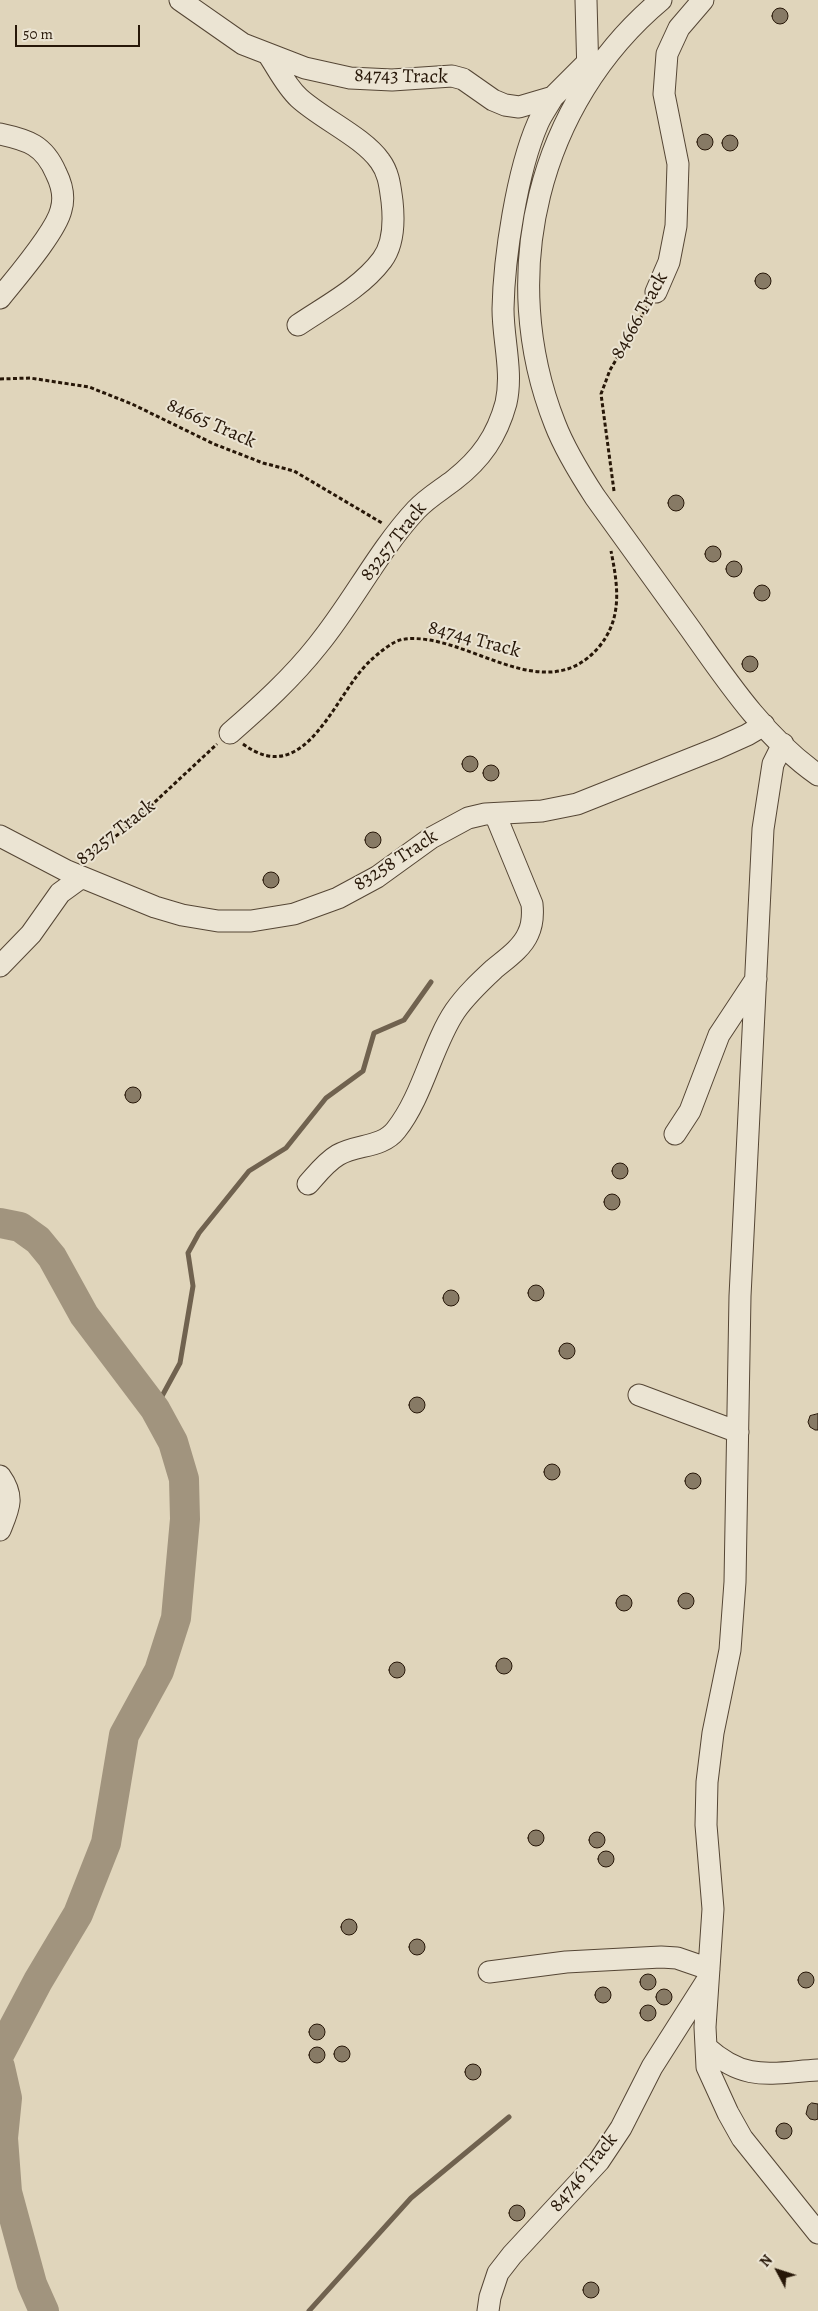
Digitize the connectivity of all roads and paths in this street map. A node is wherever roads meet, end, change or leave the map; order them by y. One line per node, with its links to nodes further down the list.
1 (180, 0): 5 (street, 84743 Track)
2 (586, 0): 6 (street)
3 (660, 0): 6 (street)
4 (703, 0): 9 (street, 84666 Track)
5 (268, 54): 7 (street, 84743 Track); 11 (street)
6 (588, 72): 7 (street); 13 (street)
7 (553, 97): 14 (street, 83257 Track)
8 (0, 134): 10 (street)
9 (656, 292): 13 (path, 84666 Track)
10 (0, 298)
11 (298, 325)
12 (0, 379): 14 (path, 84665 Track)
13 (614, 523): 15 (street); 16 (path, 84744 Track)
14 (398, 532): 16 (street, 83257 Track)
15 (764, 725): 17 (street); 19 (street, 83258 Track)
16 (230, 733): 21 (path, 83257 Track)
17 (782, 744): 18 (street); 23 (street)
18 (818, 775)
19 (495, 814): 21 (street, 83258 Track); 25 (street)
20 (0, 836): 21 (street, 83258 Track)
21 (75, 874): 22 (street)
22 (0, 966)
23 (756, 979): 24 (street); 27 (street)
24 (675, 1134)
25 (308, 1184)
26 (639, 1396): 27 (street)
27 (738, 1432): 31 (street)
28 (0, 1476): 29 (street)
29 (0, 1530)
30 (489, 1972): 31 (street)
31 (708, 1974): 32 (street); 35 (street, 84746 Track)
32 (706, 2047): 33 (street); 34 (street)
33 (818, 2070)
34 (818, 2233)
35 (488, 2311)

